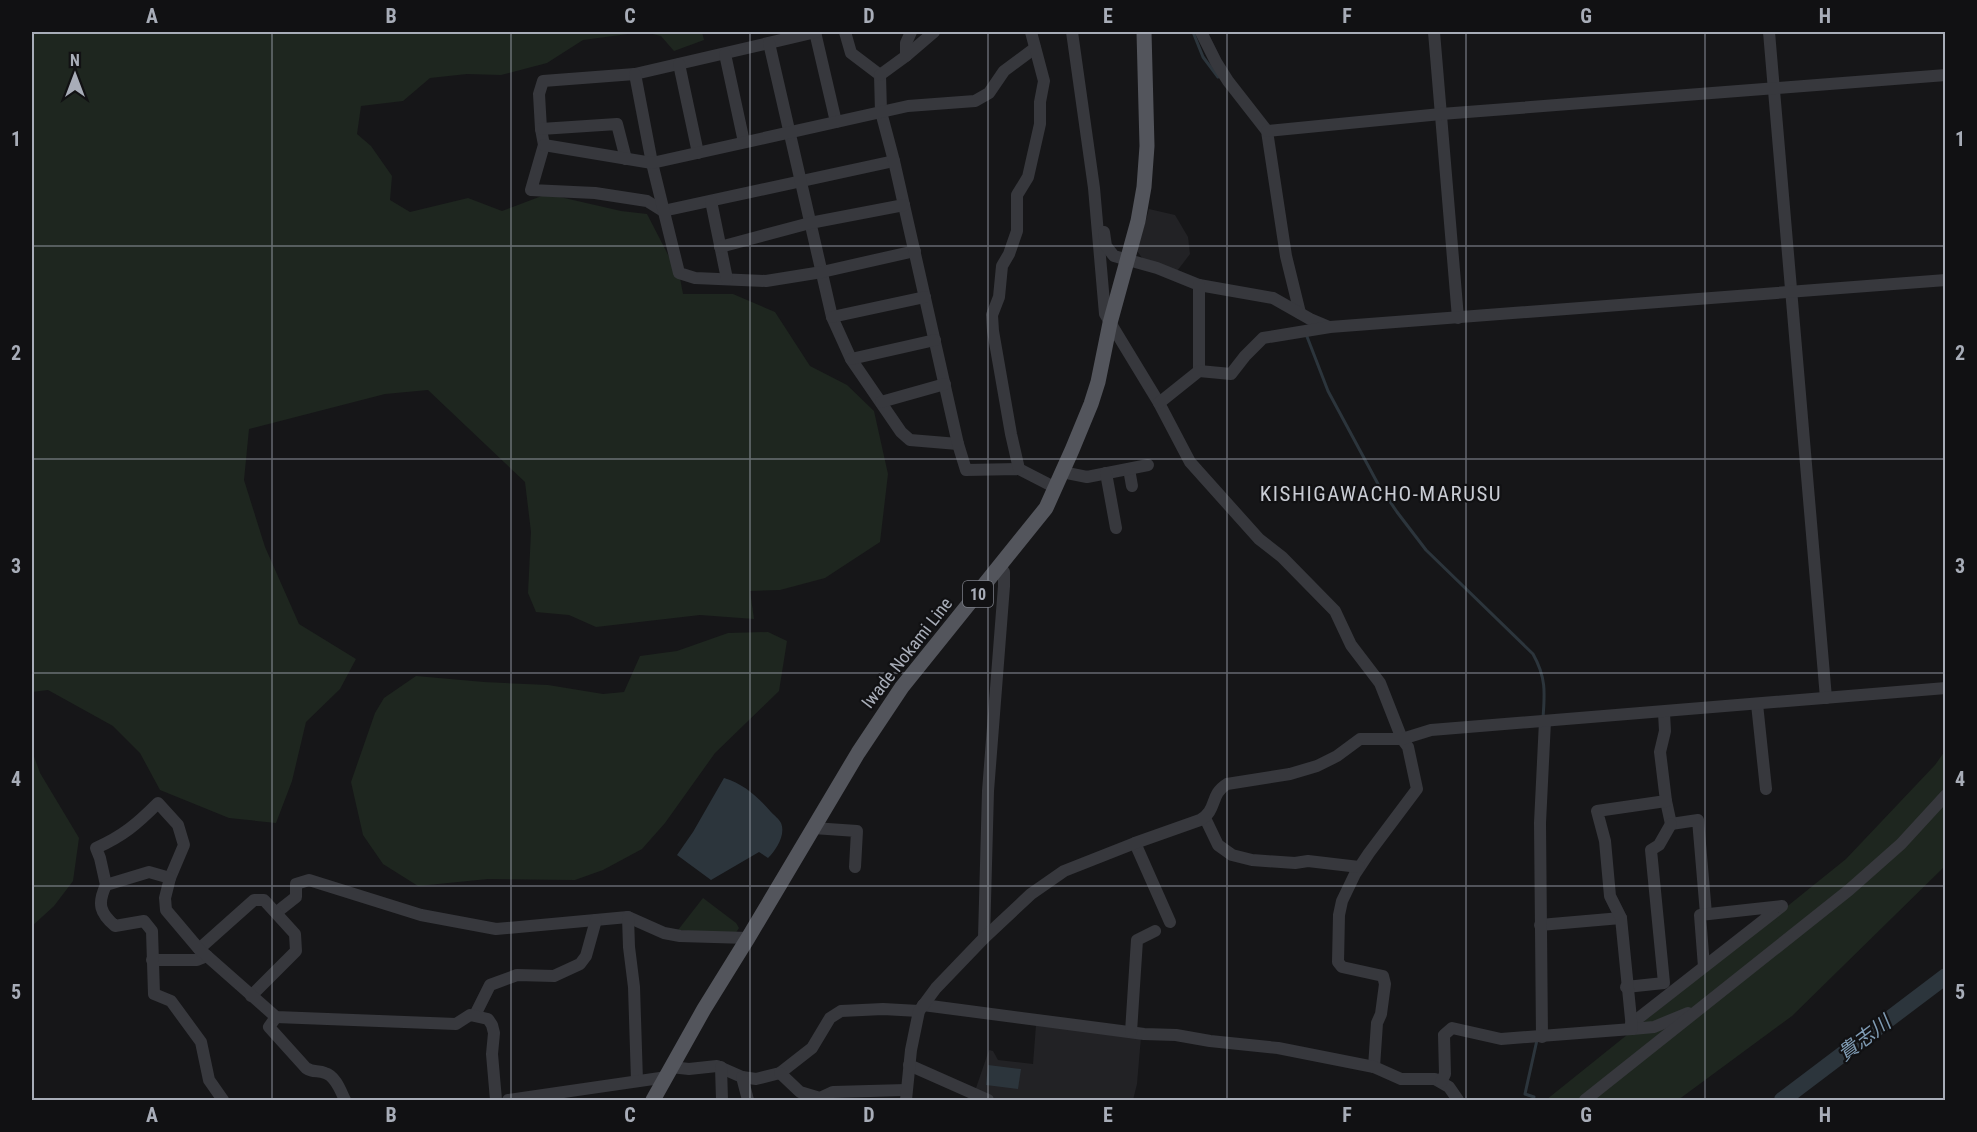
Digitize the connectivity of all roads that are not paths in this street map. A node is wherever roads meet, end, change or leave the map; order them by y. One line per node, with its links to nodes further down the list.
1 (816, 32): 11 (street); 22 (street)
2 (845, 32): 17 (street)
3 (911, 32): 14 (street)
4 (934, 32): 14 (street)
5 (1031, 32): 12 (street)
6 (1072, 32): 36 (street)
7 (1144, 32): 40 (main road, Iwade Nokami Line / 10)
8 (1201, 32): 24 (street)
9 (1434, 32): 21 (street)
10 (1769, 32): 19 (street)
11 (769, 43): 13 (street); 25 (street)
12 (1035, 48): 20 (street); 60 (street)
13 (725, 54): 15 (street); 26 (street)
14 (906, 56): 17 (street)
15 (679, 64): 16 (street); 28 (street)
16 (635, 74): 23 (street); 31 (street)
17 (880, 75): 20 (street)
18 (1946, 75): 19 (street)
19 (1774, 88): 21 (street); 45 (street)
20 (881, 112): 22 (street); 30 (street)
21 (1441, 114): 24 (street); 49 (street)
22 (836, 122): 25 (street)
23 (541, 129): 27 (street); 29 (street)
24 (1267, 130): 47 (street)
25 (789, 131): 26 (street); 32 (street)
26 (744, 142): 28 (street)
27 (544, 145): 29 (street); 35 (street)
28 (698, 153): 31 (street)
29 (626, 159): 31 (street)
30 (894, 160): 32 (street); 34 (street)
31 (652, 163): 35 (street)
32 (801, 180): 33 (street); 37 (street)
33 (711, 201): 35 (street); 38 (street)
34 (904, 205): 37 (street); 39 (street)
35 (663, 211): 42 (street)
36 (1097, 222): 40 (street); 50 (street)
37 (810, 224): 38 (street); 41 (street)
38 (720, 247): 42 (street)
39 (915, 251): 41 (street); 46 (street)
40 (1127, 259): 44 (street); 50 (main road, Iwade Nokami Line / 10)
41 (822, 272): 42 (street); 48 (street)
42 (727, 279)
43 (1946, 280): 45 (street)
44 (1199, 285): 47 (street); 54 (street)
45 (1792, 292): 49 (street); 69 (street)
46 (925, 297): 48 (street); 52 (street)
47 (1300, 313): 51 (street)
48 (832, 317): 53 (street)
49 (1458, 318): 51 (street)
50 (1110, 323): 57 (street); 62 (main road, Iwade Nokami Line / 10)
51 (1330, 327): 54 (street)
52 (935, 340): 53 (street); 55 (street)
53 (851, 358): 56 (street)
54 (1199, 371): 57 (street)
55 (945, 384): 56 (street); 58 (street)
56 (881, 402): 58 (street)
57 (1159, 403): 73 (street)
58 (958, 444): 60 (street)
59 (1148, 465): 61 (street)
60 (1019, 469): 65 (street)
61 (1129, 469): 63 (street); 64 (street)
62 (1062, 472): 63 (street); 65 (main road, Iwade Nokami Line / 10)
63 (1106, 473): 66 (street)
64 (1132, 486)
65 (1054, 487): 67 (main road, Iwade Nokami Line / 10)
66 (1116, 528)
67 (1000, 566): 79 (main road, Iwade Nokami Line / 10); 93 (street)
68 (1946, 688): 69 (street)
69 (1826, 698): 70 (street)
70 (1757, 704): 71 (street); 74 (street)
71 (1664, 712): 72 (street); 76 (street)
72 (1545, 722): 73 (street); 91 (street)
73 (1402, 739): 77 (street); 82 (street)
74 (1766, 789)
75 (1946, 795): 103 (street)
76 (1666, 801): 78 (street); 88 (street)
77 (1205, 818): 80 (street); 82 (street)
78 (1671, 824): 86 (street); 99 (street)
79 (813, 828): 81 (street); 94 (main road, Iwade Nokami Line / 10)
80 (1135, 843): 90 (street); 93 (street)
81 (855, 867)
82 (1359, 867): 111 (street)
83 (170, 878): 84 (street); 84 (street); 95 (street)
84 (106, 885): 96 (street)
85 (277, 912): 89 (street); 95 (street); 101 (street)
86 (1706, 914): 97 (street); 97 (street)
87 (628, 917): 89 (street); 94 (street); 115 (street)
88 (1621, 918): 91 (street); 100 (street)
89 (596, 920): 104 (street)
90 (1170, 922)
91 (1540, 925): 108 (street)
92 (1155, 931): 107 (street)
93 (984, 938): 102 (street)
94 (748, 939): 112 (main road, Iwade Nokami Line / 10)
95 (203, 952): 96 (street); 101 (street)
96 (152, 960): 118 (street)
97 (1704, 967): 98 (street)
98 (1688, 980): 99 (street); 106 (street)
99 (1664, 983): 100 (street)
100 (1626, 987): 106 (street)
101 (251, 996): 105 (street)
102 (921, 1008): 107 (street); 109 (street); 113 (street)
103 (1697, 1011): 106 (street); 127 (street)
104 (475, 1015): 105 (street); 120 (street)
105 (276, 1017): 119 (street)
106 (1631, 1026): 108 (street)
107 (1131, 1032): 111 (street)
108 (1542, 1036): 116 (street)
109 (909, 1065): 117 (street); 125 (street)
110 (721, 1067): 112 (street); 114 (street); 123 (street)
111 (1374, 1067): 116 (street)
112 (669, 1072): 115 (street); 122 (main road, Iwade Nokami Line / 10)
113 (780, 1073): 114 (street); 117 (street)
114 (742, 1077): 124 (street)
115 (638, 1081): 121 (street)
116 (1441, 1082): 126 (street)
117 (906, 1095)
118 (223, 1101)
119 (345, 1101)
120 (496, 1101)
121 (508, 1101)
122 (653, 1101)
123 (722, 1101)
124 (748, 1101)
125 (988, 1101)
126 (1458, 1101)
127 (1585, 1101)

